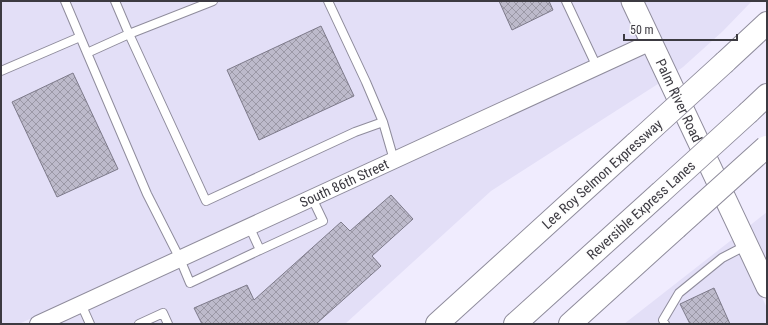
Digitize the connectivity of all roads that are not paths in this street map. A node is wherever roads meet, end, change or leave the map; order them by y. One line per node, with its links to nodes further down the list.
1 (65, 1): 9 (lane)
2 (115, 1): 8 (lane)
3 (213, 1): 8 (lane)
4 (328, 1): 15 (lane)
5 (566, 1): 12 (lane)
6 (632, 1): 10 (street, Palm River Road)
7 (767, 23): 29 (highway, Lee Roy Selmon Expressway, bridge)
8 (129, 34): 11 (lane); 15 (lane)
9 (80, 37): 11 (lane); 13 (lane)
10 (652, 42): 12 (street, South 86th Street); 20 (street, Palm River Road)
11 (87, 53): 22 (lane)
12 (596, 67): 17 (street, South 86th Street)
13 (1, 71)
14 (767, 95): 30 (highway, Reversible Express Lanes, bridge)
15 (383, 122): 17 (lane)
16 (766, 146): 31 (highway, bridge)
17 (394, 160): 18 (street, South 86th Street)
18 (312, 198): 19 (street, South 86th Street); 21 (lane)
19 (249, 226): 21 (lane); 22 (street, South 86th Street)
20 (747, 245): 23 (street, Palm River Road); 32 (lane)
21 (260, 250): 22 (lane)
22 (180, 259): 24 (street, South 86th Street)
23 (767, 287)
24 (81, 304): 25 (street, South 86th Street); 26 (lane)
25 (38, 324)
26 (90, 324)
27 (139, 324): 28 (lane)
28 (168, 324)
29 (436, 324)
30 (515, 324)
31 (570, 324)
32 (665, 324)

